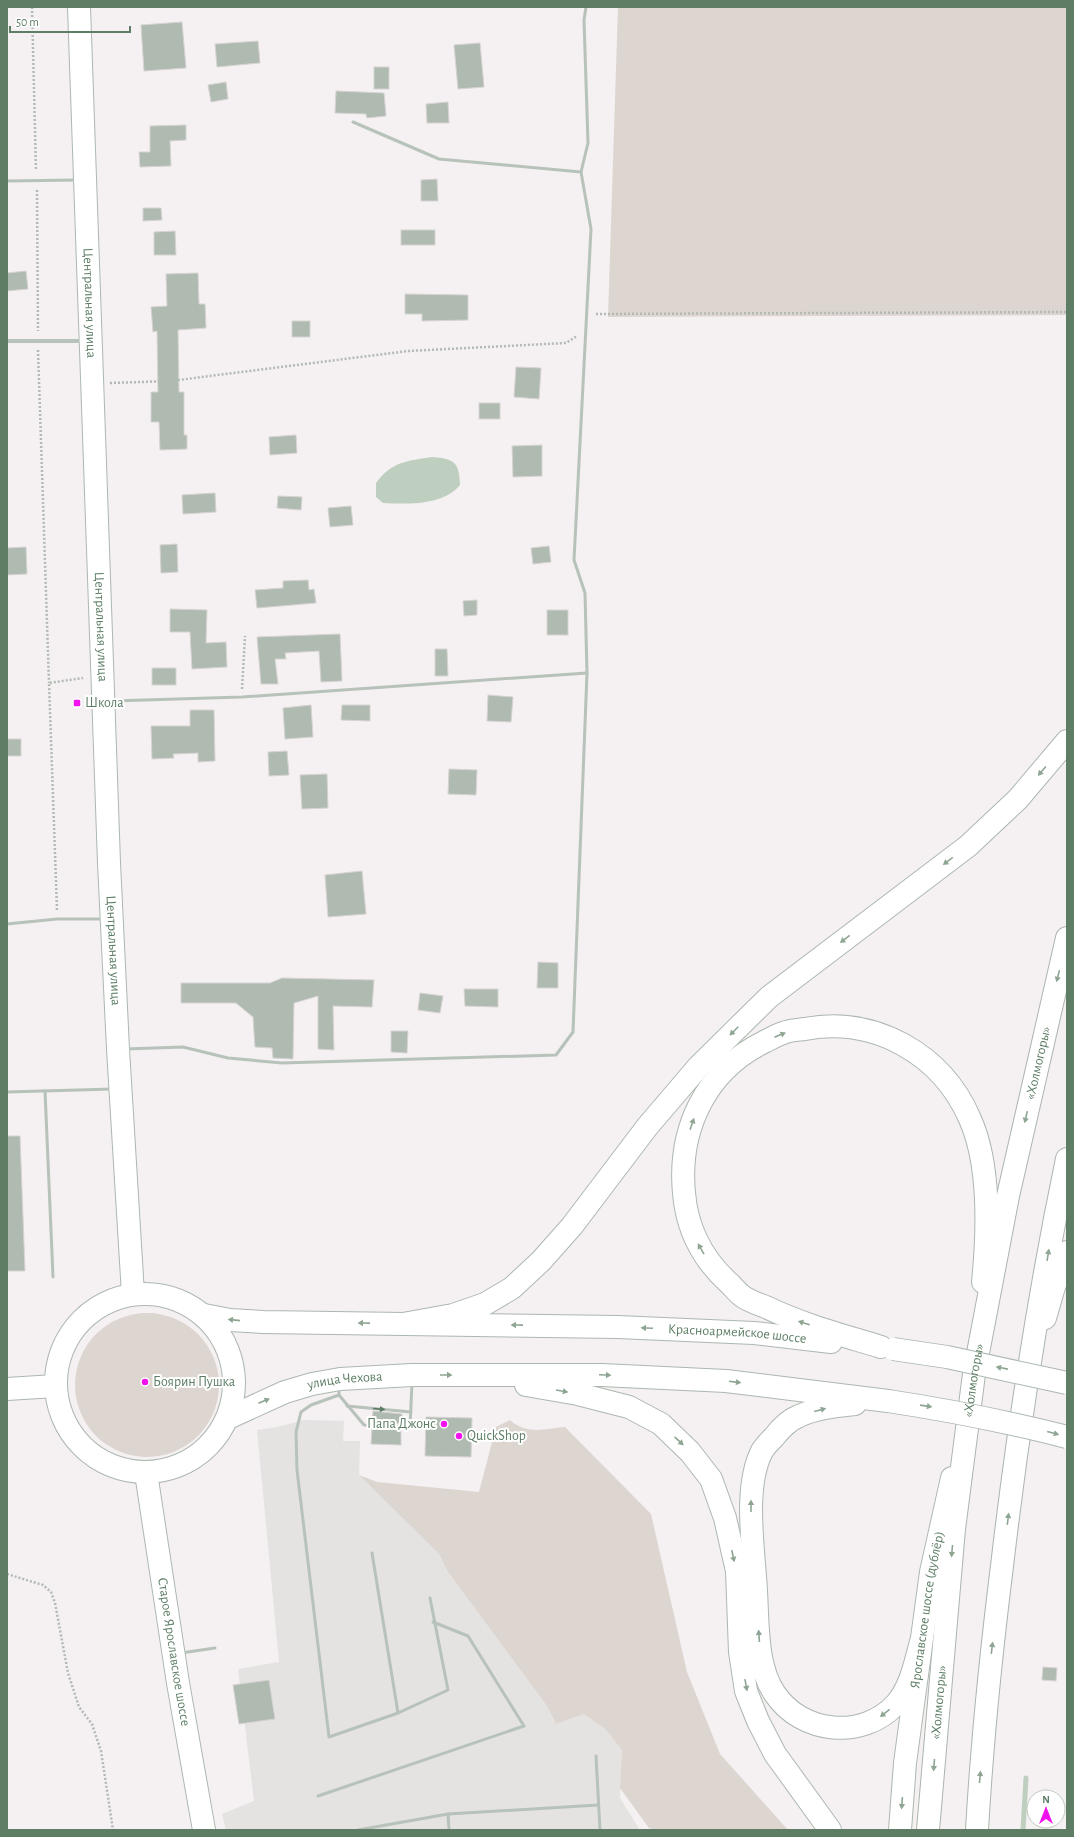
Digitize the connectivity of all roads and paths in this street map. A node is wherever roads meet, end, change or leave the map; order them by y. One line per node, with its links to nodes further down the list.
1 (32, 7): 6 (path)
2 (79, 7): 7 (main road, Центральная улица)
3 (586, 7): 5 (lane)
4 (354, 122): 5 (lane)
5 (581, 172): 10 (lane)
6 (36, 180): 7 (lane); 8 (lane); 13 (path)
7 (85, 180): 12 (main road, Центральная улица)
8 (7, 181)
9 (1067, 312): 10 (path)
10 (586, 326): 14 (path); 16 (lane)
11 (7, 341): 13 (street)
12 (91, 341): 13 (street); 14 (main road, Центральная улица)
13 (38, 342): 18 (path)
14 (92, 383): 20 (main road, Центральная улица)
15 (245, 636): 19 (path)
16 (587, 673): 19 (lane); 27 (lane)
17 (83, 678): 18 (path)
18 (49, 683): 23 (path)
19 (242, 697): 20 (lane)
20 (104, 701): 22 (main road, Центральная улица)
21 (1067, 741): 37 (main road, one-way to 37)
22 (112, 918): 23 (lane); 26 (main road, Центральная улица)
23 (57, 919): 24 (lane)
24 (7, 924)
25 (1067, 938): 41 (main road, «Холмогоры», one-way to 41)
26 (118, 1049): 27 (lane); 29 (main road, Центральная улица)
27 (207, 1053): 28 (lane)
28 (211, 1056)
29 (121, 1088): 30 (lane); 35 (main road, Центральная улица)
30 (45, 1091): 31 (lane); 34 (lane)
31 (7, 1092)
32 (1067, 1159): 46 (main road, one-way to 32)
33 (1067, 1252): 46 (main road)
34 (53, 1277)
35 (134, 1294): 36 (main road); 43 (main road)
36 (204, 1315): 37 (main road, one-way to 36); 50 (main road)
37 (403, 1324): 38 (main road, Красноармейское шоссе, one-way to 37)
38 (887, 1348): 41 (main road, one-way to 41); 42 (main road, Красноармейское шоссе, one-way to 38, bridge)
39 (412, 1375): 40 (main road, улица Чехова, one-way to 40); 44 (main road, улица Чехова); 49 (lane)
40 (468, 1375): 47 (main road, one-way to 47); 71 (main road, one-way to 71)
41 (973, 1383): 57 (main road, Ярославское шоссе (дублёр)); 73 (main road, «Холмогоры», one-way to 73)
42 (1067, 1383)
43 (55, 1386): 45 (main road); 52 (main road)
44 (339, 1387): 48 (lane); 50 (main road, улица Чехова, one-way to 44); 60 (lane)
45 (7, 1389)
46 (1025, 1390): 63 (main road, one-way to 46)
47 (888, 1401): 51 (main road, one-way to 51, bridge); 57 (main road, one-way to 47)
48 (347, 1406): 49 (lane, one-way to 49); 49 (lane)
49 (411, 1412)
50 (228, 1418): 52 (main road)
51 (1067, 1437)
52 (146, 1473): 59 (main road, Старое Ярославское шоссе)
53 (372, 1553): 60 (lane)
54 (7, 1574): 66 (path)
55 (430, 1598): 56 (lane)
56 (433, 1622): 60 (lane); 62 (lane)
57 (921, 1642): 72 (main road, Ярославское шоссе (дублёр), one-way to 72)
58 (215, 1648): 59 (lane)
59 (173, 1654): 67 (main road, Старое Ярославское шоссе)
60 (398, 1713)
61 (596, 1756): 64 (lane)
62 (318, 1796)
63 (978, 1802): 74 (main road); 75 (main road)
64 (598, 1805): 65 (lane); 70 (lane)
65 (448, 1814): 68 (lane); 69 (lane)
66 (113, 1830)
67 (204, 1830)
68 (358, 1830)
69 (449, 1830)
70 (600, 1830)
71 (830, 1830)
72 (900, 1830)
73 (928, 1830)
74 (977, 1830)
75 (980, 1830)

